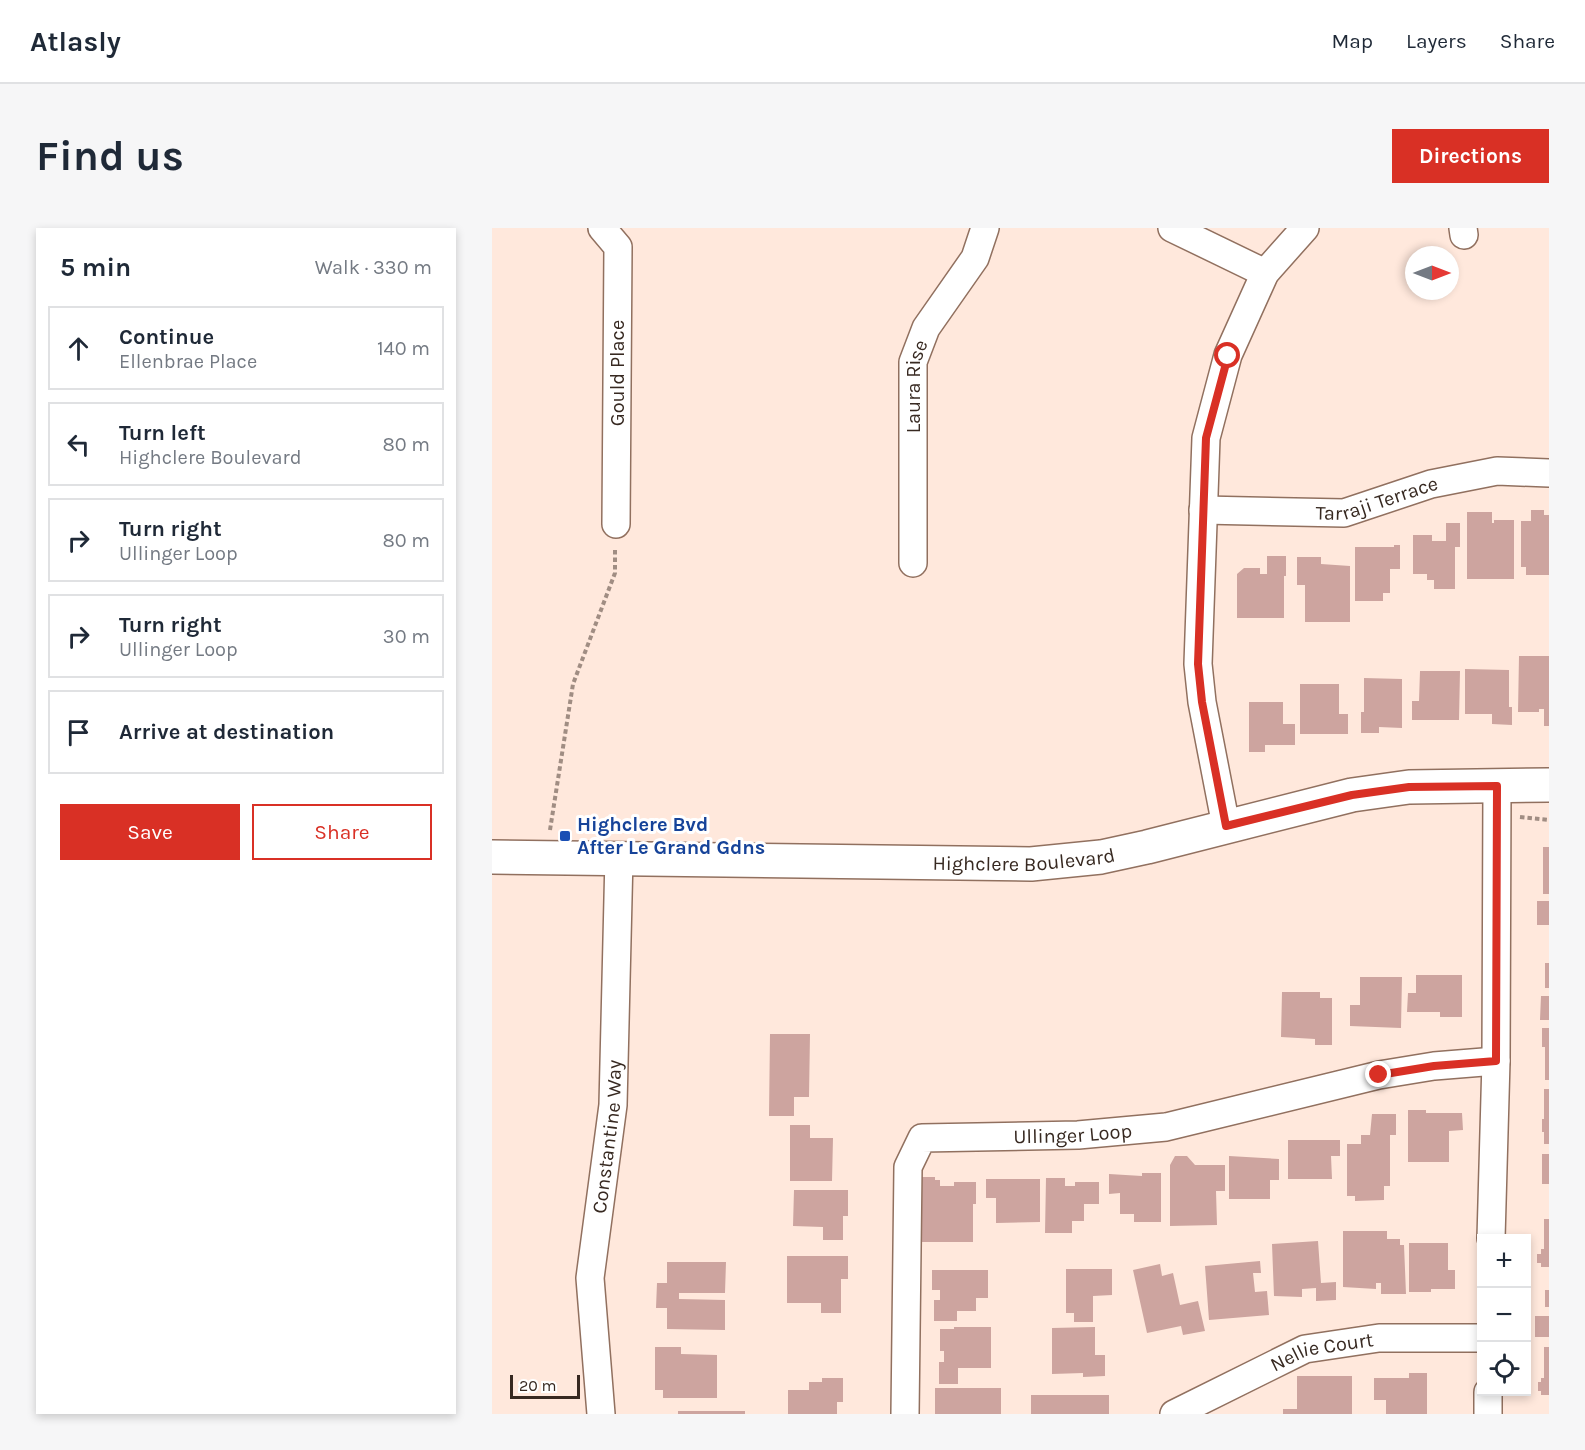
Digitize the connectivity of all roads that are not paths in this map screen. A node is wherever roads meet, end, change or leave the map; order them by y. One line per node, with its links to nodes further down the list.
1 (602, 228): 8 (street, Gould Place)
2 (985, 228): 9 (street, Laura Rise)
3 (1172, 228): 5 (street)
4 (1305, 228): 5 (street)
5 (1265, 273): 7 (street)
6 (1549, 473): 7 (street, Tarraji Terrace)
7 (1203, 510): 12 (street)
8 (616, 524)
9 (913, 562)
10 (1549, 785): 11 (street, Highclere Boulevard)
11 (1497, 786): 12 (street, Highclere Boulevard); 15 (street)
12 (1226, 826): 14 (street, Highclere Boulevard)
13 (492, 857): 14 (street, Highclere Boulevard)
14 (619, 857): 19 (street, Constantine Way)
15 (1496, 1061): 16 (street); 20 (street, Ullinger Loop)
16 (1491, 1234)
17 (1477, 1338): 21 (street, Nellie Court)
18 (1488, 1396): 22 (street)
19 (601, 1414)
20 (905, 1414)
21 (1174, 1414)
22 (1488, 1414)

